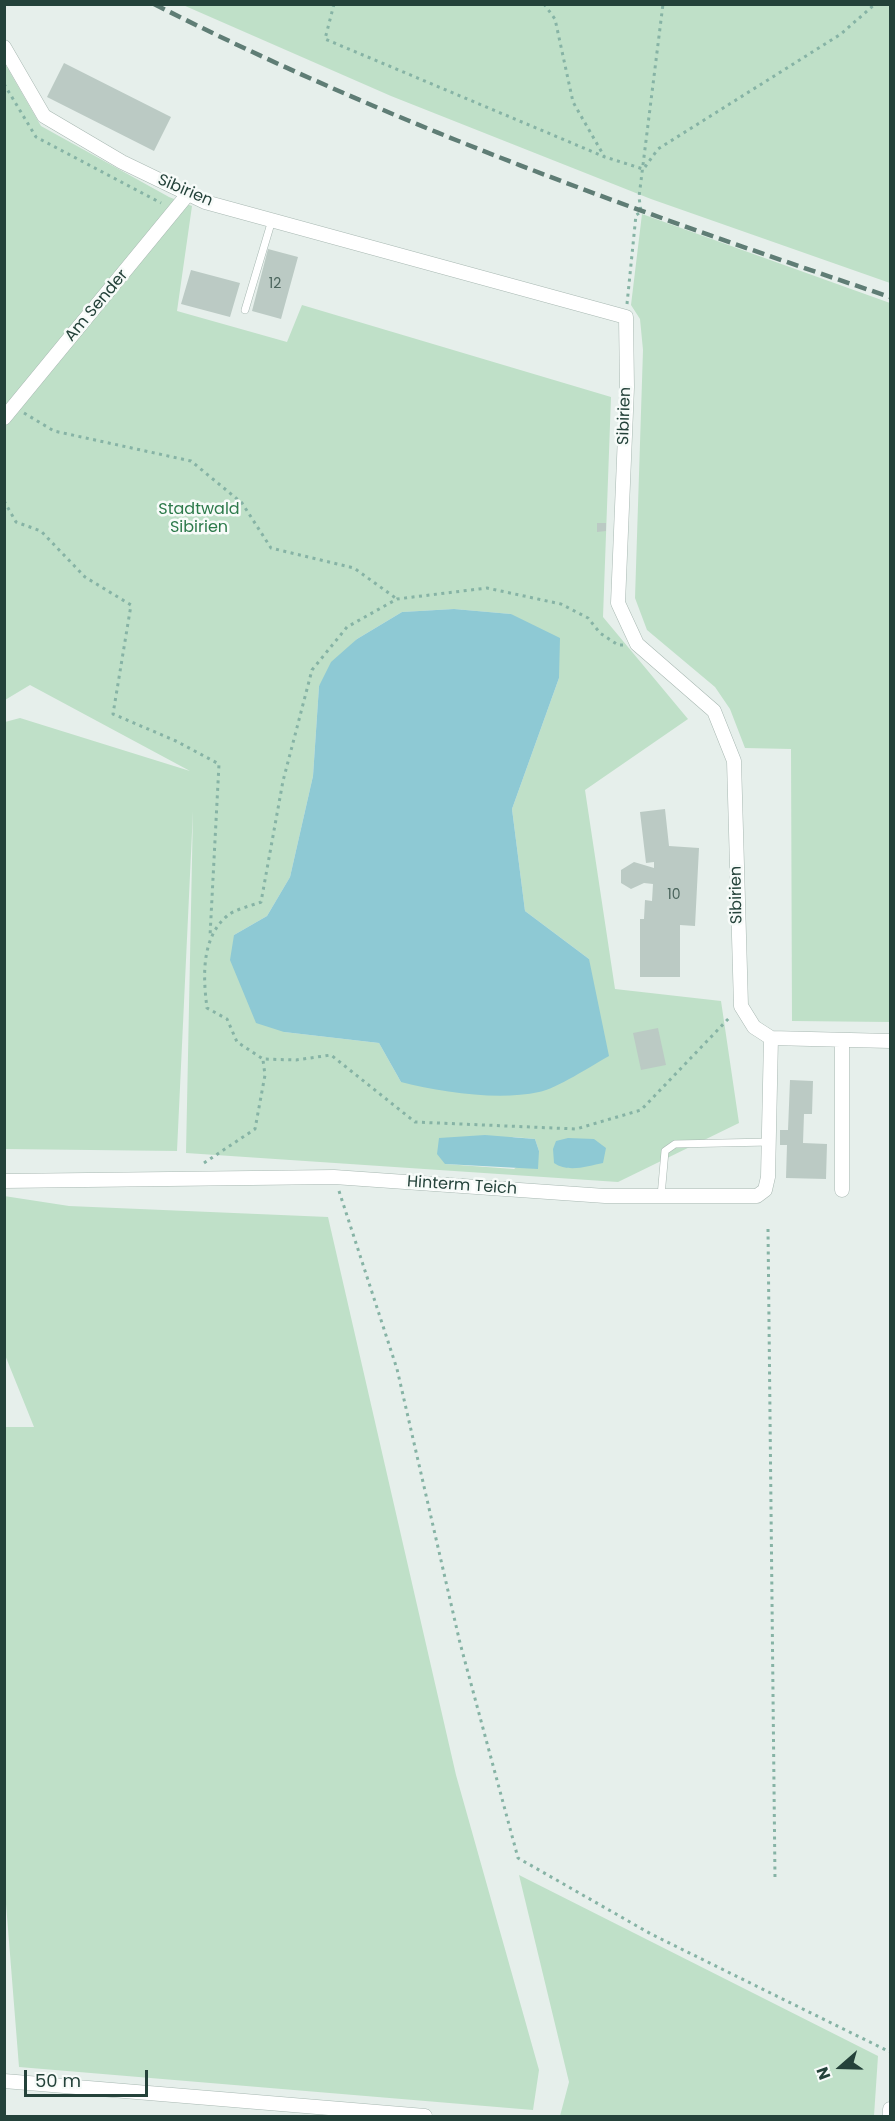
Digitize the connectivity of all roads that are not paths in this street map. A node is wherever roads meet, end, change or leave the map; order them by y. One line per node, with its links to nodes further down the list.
1 (4, 47): 2 (street, Sibirien)
2 (188, 194): 3 (street, Sibirien); 5 (street, Am Sender)
3 (272, 220): 4 (lane); 6 (street, Sibirien)
4 (245, 310)
5 (9, 412)
6 (771, 1038): 7 (street); 9 (street, Hinterm Teich)
7 (842, 1041): 8 (street); 11 (street)
8 (891, 1041)
9 (769, 1142): 12 (lane); 12 (street, Hinterm Teich)
10 (4, 1181): 12 (street, Hinterm Teich)
11 (842, 1190)
12 (661, 1196)
13 (4, 2081): 15 (street)
14 (891, 2109): 16 (street)
15 (425, 2116)
16 (890, 2116)

